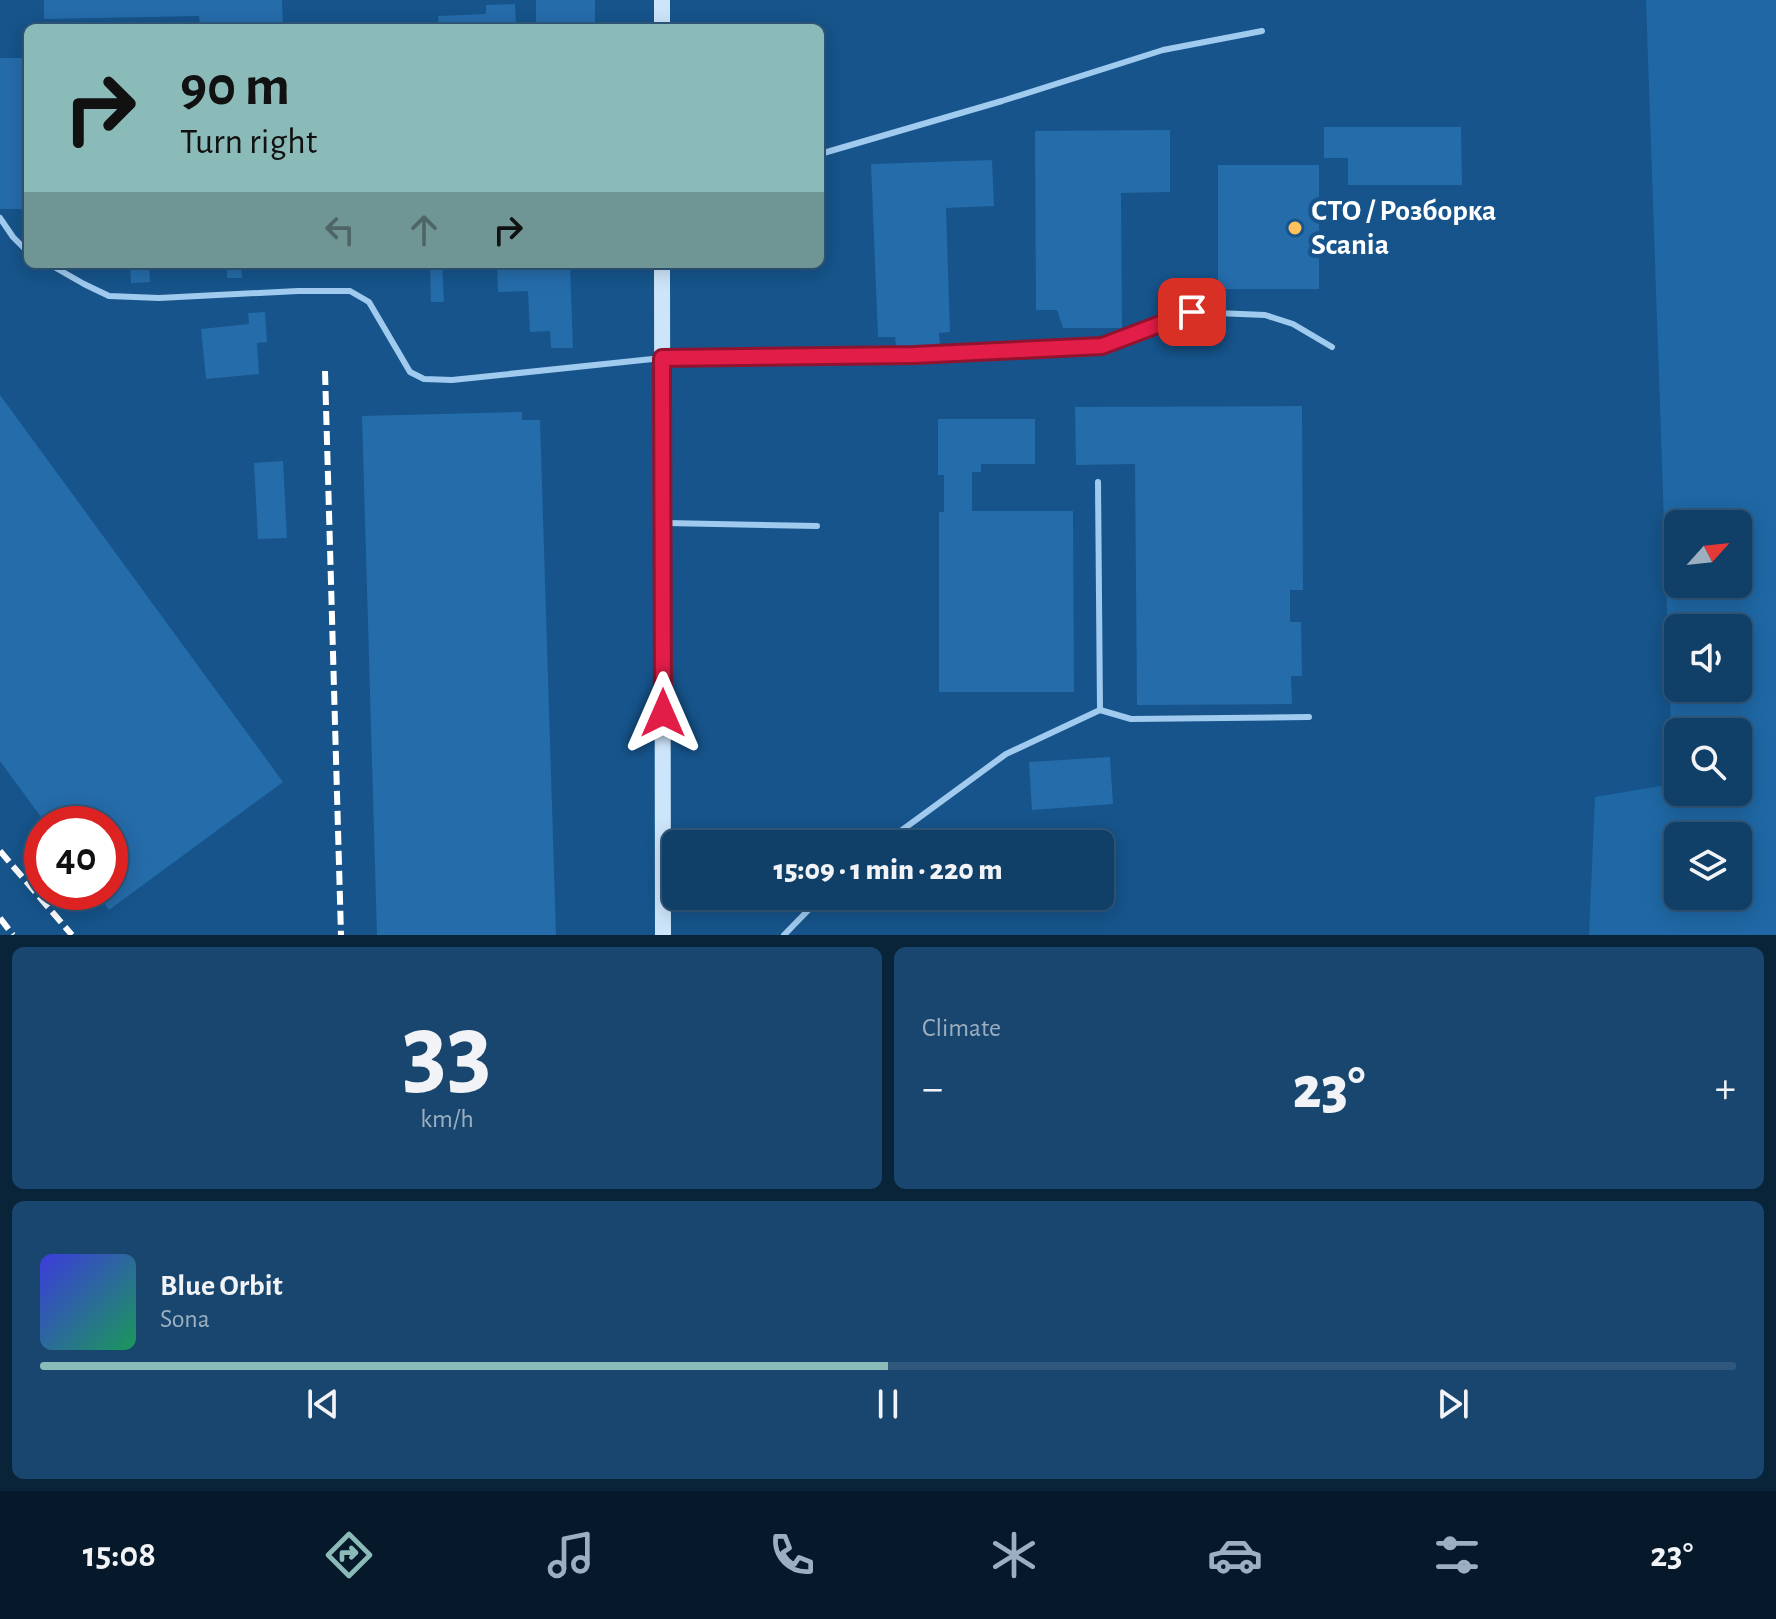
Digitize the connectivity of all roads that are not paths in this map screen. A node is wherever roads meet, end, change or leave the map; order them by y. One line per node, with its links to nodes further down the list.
1 (662, 0): 2 (street)
2 (662, 24)
3 (1262, 31): 4 (lane)
4 (824, 153)
5 (0, 218): 6 (lane)
6 (24, 248)
7 (56, 268): 10 (lane)
8 (662, 268): 10 (street)
9 (1332, 347): 10 (lane)
10 (662, 358): 12 (street)
11 (1098, 482): 14 (lane)
12 (662, 523): 13 (lane); 18 (street)
13 (817, 526)
14 (1100, 710): 15 (lane); 16 (lane)
15 (1309, 717)
16 (902, 830)
17 (808, 910): 19 (lane)
18 (663, 935)
19 (784, 935)

